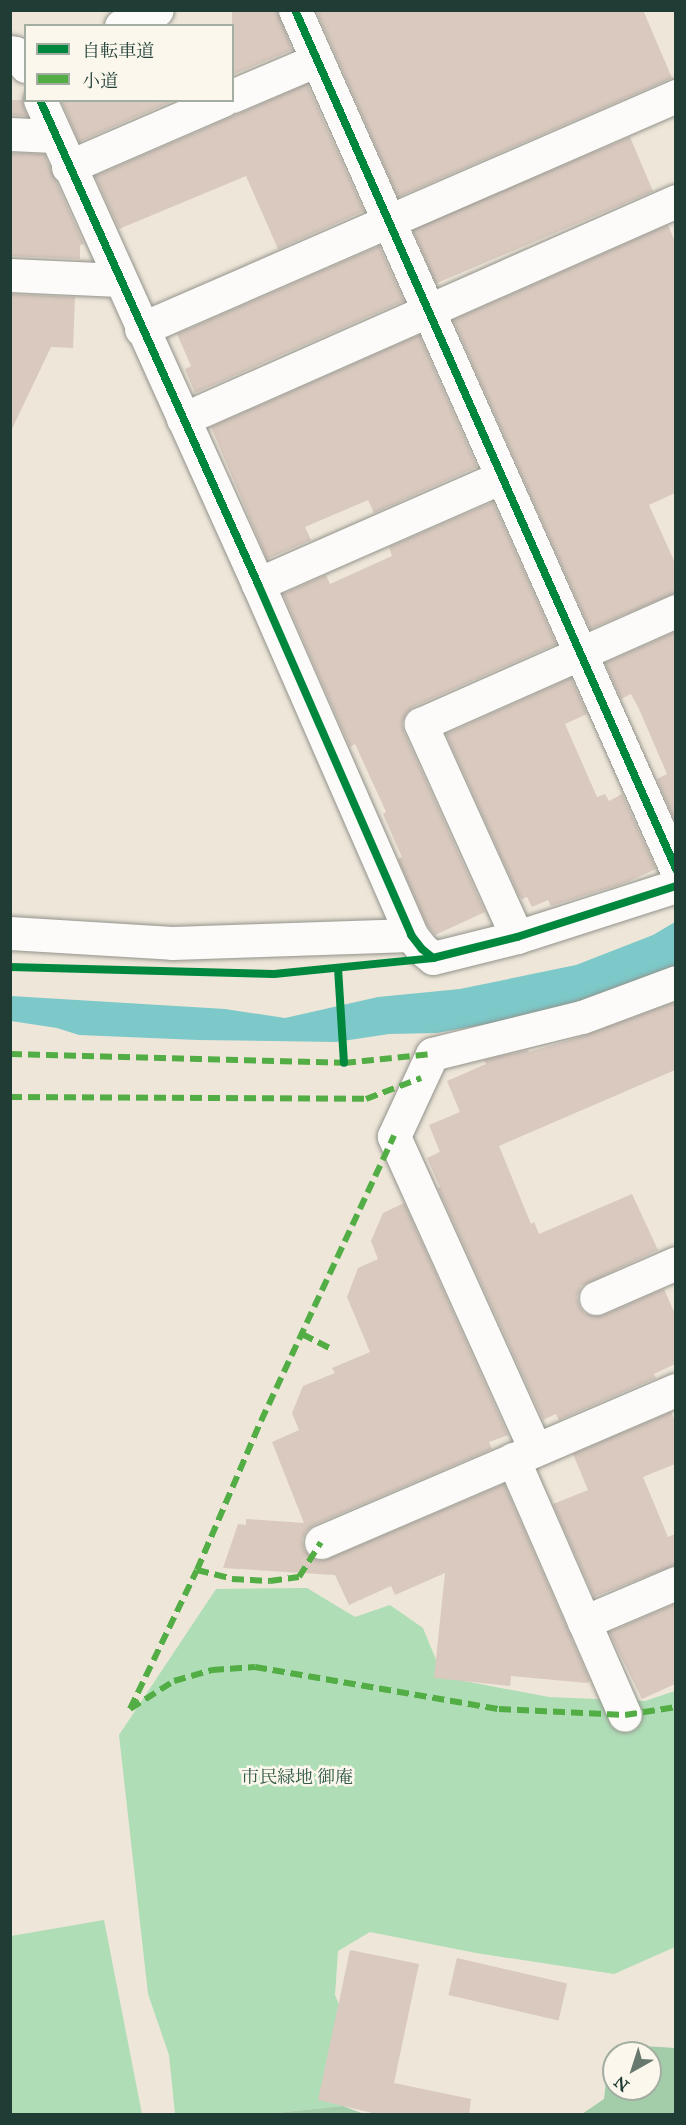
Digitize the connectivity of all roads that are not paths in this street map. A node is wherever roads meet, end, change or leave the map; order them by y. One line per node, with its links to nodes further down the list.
1 (157, 10): 3 (street)
2 (295, 10): 5 (street)
3 (126, 24)
4 (10, 52): 6 (street)
5 (317, 60): 7 (street); 15 (street)
6 (24, 65)
7 (234, 95)
8 (675, 96): 15 (street)
9 (41, 102): 12 (street)
10 (218, 102): 13 (street)
11 (10, 134): 12 (street)
12 (54, 136): 13 (street)
13 (68, 167): 17 (street)
14 (675, 201): 18 (street)
15 (388, 221): 18 (street); 19 (street)
16 (10, 275): 17 (street)
17 (119, 280): 19 (street)
18 (428, 310): 20 (street); 21 (street)
19 (141, 329): 20 (street)
20 (183, 419): 22 (street)
21 (502, 477): 22 (street); 24 (street)
22 (258, 584): 28 (street)
23 (675, 611): 24 (street)
24 (580, 654): 25 (street); 29 (street)
25 (675, 869)
26 (675, 886): 29 (street)
27 (10, 933): 28 (street)
28 (411, 935): 29 (street)
29 (517, 937)
30 (675, 982): 34 (street)
31 (675, 1263): 32 (street)
32 (596, 1298)
33 (675, 1390): 34 (street)
34 (524, 1454): 35 (street); 37 (street)
35 (321, 1542)
36 (675, 1583): 37 (street)
37 (584, 1622): 38 (street)
38 (625, 1715)

